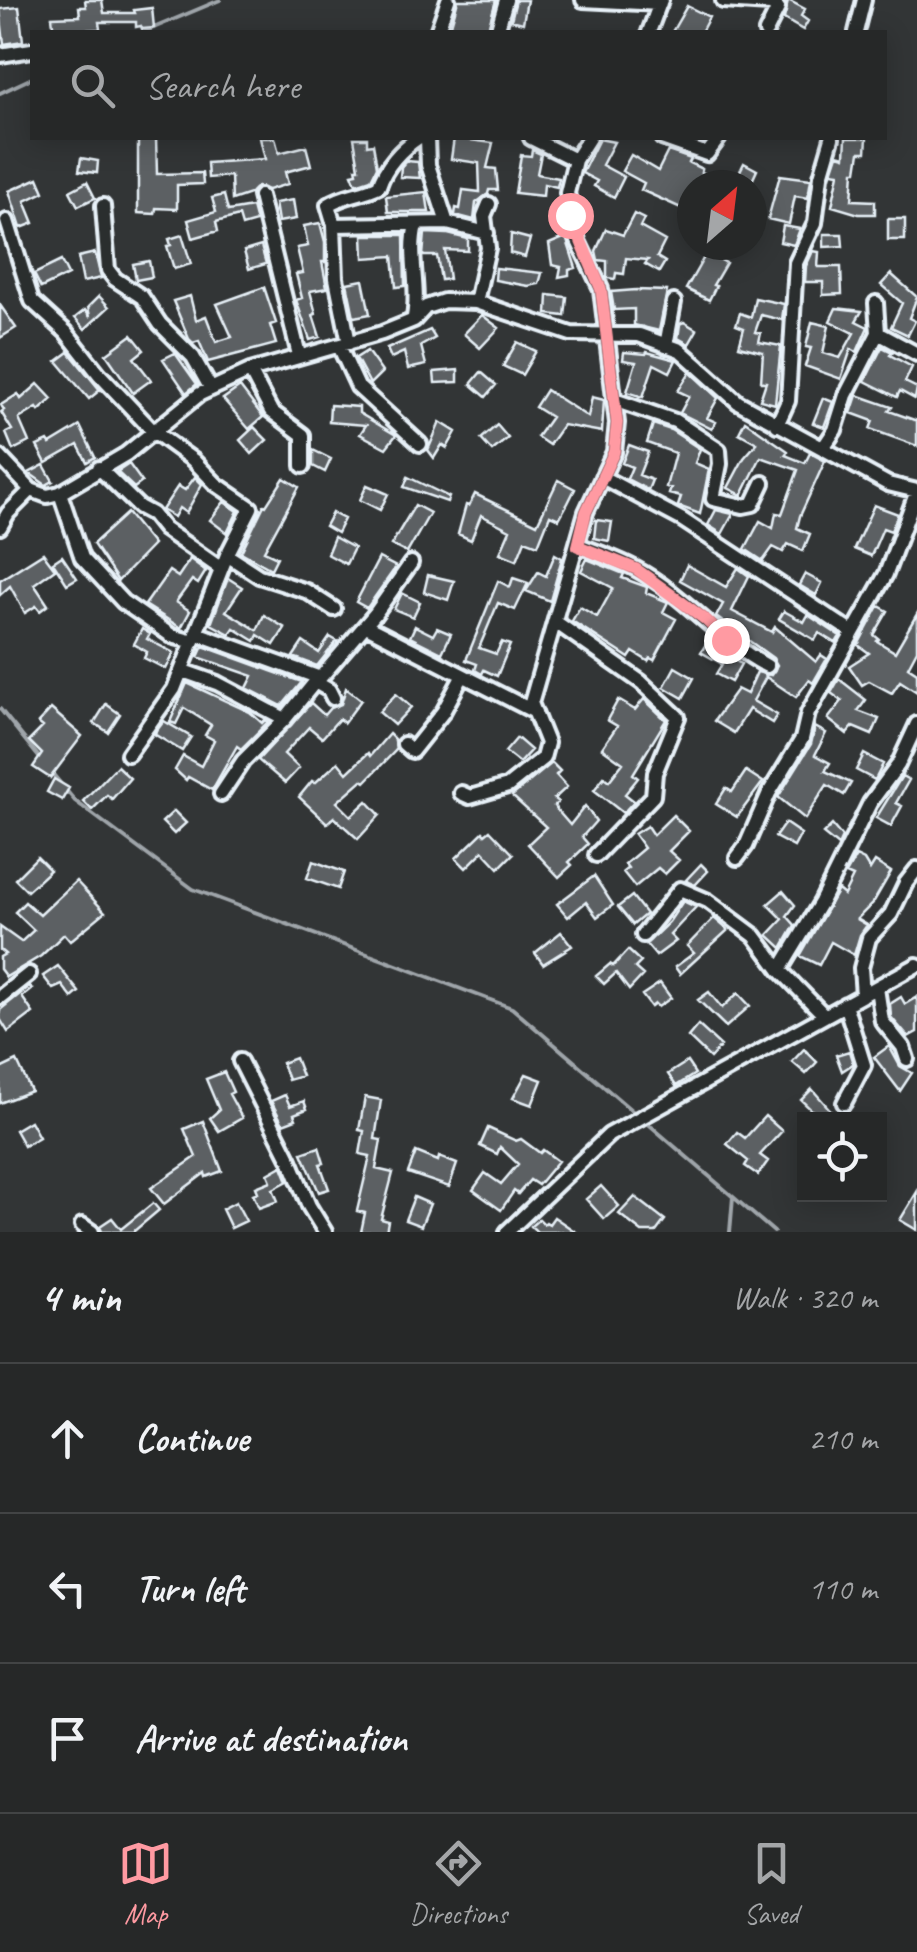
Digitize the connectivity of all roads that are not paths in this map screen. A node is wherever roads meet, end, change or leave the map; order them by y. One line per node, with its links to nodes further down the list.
1 (448, 0): 7 (street)
2 (506, 0): 8 (street)
3 (584, 0): 6 (street)
4 (864, 0): 11 (street)
5 (723, 1): 10 (street)
6 (660, 2): 9 (street)
7 (438, 30)
8 (498, 30)
9 (650, 30)
10 (767, 30)
11 (856, 30)
12 (30, 50): 13 (street)
13 (0, 56)
14 (415, 140): 27 (street)
15 (427, 140): 26 (street)
16 (535, 140): 21 (street)
17 (588, 140): 21 (street)
18 (668, 140): 19 (street)
19 (718, 140)
20 (831, 140): 43 (street)
21 (576, 160): 35 (street)
22 (260, 196): 39 (street)
23 (489, 204): 29 (street)
24 (103, 206): 41 (street)
25 (7, 221): 44 (street)
26 (446, 223): 28 (street); 29 (street)
27 (334, 224): 28 (street); 36 (street)
28 (416, 225): 33 (street)
29 (486, 233): 30 (street)
30 (476, 302): 33 (street); 35 (street)
31 (674, 302): 37 (street)
32 (876, 303): 34 (street)
33 (414, 320): 36 (street)
34 (878, 333): 38 (street); 46 (street)
35 (607, 335): 37 (street); 42 (street)
36 (344, 344): 39 (street); 45 (street)
37 (666, 346): 43 (street)
38 (917, 354)
39 (299, 355): 40 (street)
40 (250, 371): 41 (street); 48 (street)
41 (211, 389): 44 (street)
42 (614, 400): 50 (street); 51 (street)
43 (777, 425): 46 (street)
44 (152, 431): 49 (street); 57 (street)
45 (420, 444)
46 (822, 448): 53 (street)
47 (0, 457): 52 (street)
48 (303, 466)
49 (99, 468): 54 (street); 57 (street)
50 (602, 477): 56 (street); 62 (street)
51 (764, 484)
52 (31, 490): 54 (street); 55 (street)
53 (917, 492): 62 (street)
54 (60, 493): 63 (street)
55 (0, 527)
56 (578, 546): 60 (street); 64 (street)
57 (224, 561): 59 (street); 63 (street)
58 (411, 563): 61 (street)
59 (334, 609)
60 (556, 623): 69 (street); 76 (street)
61 (366, 626): 66 (street); 67 (street)
62 (852, 632): 77 (street)
63 (193, 637): 65 (street); 67 (street)
64 (767, 666)
65 (183, 671): 70 (street); 73 (street)
66 (462, 677): 69 (street); 72 (street)
67 (318, 680): 68 (street); 70 (street)
68 (333, 698)
69 (534, 712): 74 (street)
70 (285, 719): 75 (street)
71 (917, 724): 81 (street)
72 (404, 744)
73 (128, 754)
74 (461, 793)
75 (221, 794)
76 (596, 855)
77 (737, 858)
78 (917, 870): 84 (street)
79 (643, 935): 81 (street)
80 (917, 965): 83 (street)
81 (780, 970): 87 (street)
82 (30, 974): 85 (street)
83 (877, 988): 84 (street); 88 (street)
84 (863, 995): 86 (street)
85 (0, 997)
86 (846, 1004): 87 (street); 90 (street)
87 (824, 1015): 92 (street)
88 (907, 1059)
89 (240, 1061): 91 (street)
90 (844, 1104)
91 (326, 1232)
92 (507, 1232)

